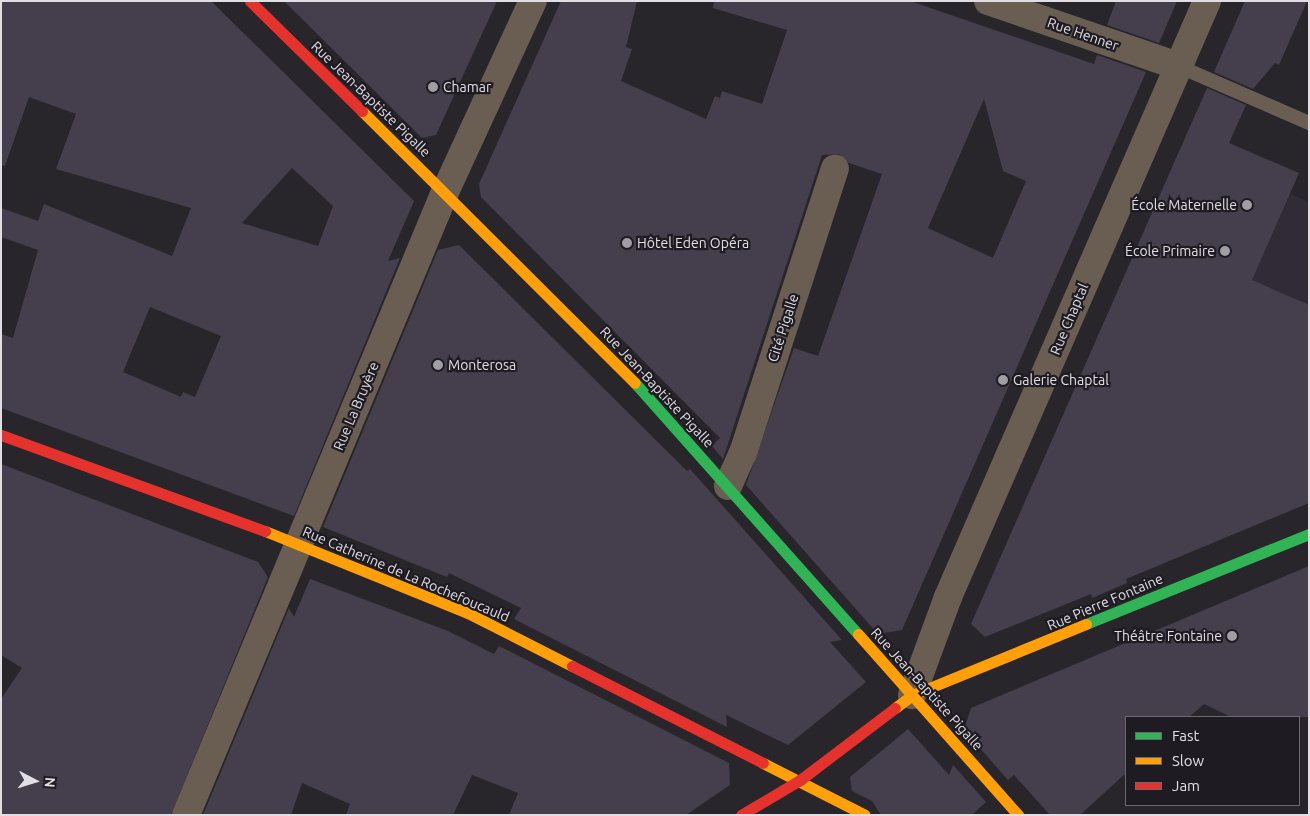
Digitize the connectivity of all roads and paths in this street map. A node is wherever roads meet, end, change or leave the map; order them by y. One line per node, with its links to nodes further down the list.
1 (250, 1): 8 (street, Rue Jean-Baptiste Pigalle)
2 (533, 1): 8 (street, Rue La Bruyère)
3 (988, 1): 5 (street, Rue Henner)
4 (1208, 1): 5 (street, Rue Chaptal)
5 (1178, 66): 6 (lane); 13 (street, Rue Chaptal)
6 (1309, 123)
7 (835, 169): 10 (street, Cité Pigalle)
8 (446, 192): 10 (street, Rue Jean-Baptiste Pigalle); 12 (street, Rue La Bruyère)
9 (1, 435): 12 (street, Rue Catherine de La Rochefoucauld)
10 (728, 486): 13 (street, Rue Jean-Baptiste Pigalle)
11 (1309, 534): 13 (street, Rue Pierre Fontaine)
12 (299, 544): 14 (street, Rue Catherine de La Rochefoucauld); 15 (street, Rue La Bruyère)
13 (912, 695): 14 (street, Rue Pierre Fontaine); 18 (street, Rue Jean-Baptiste Pigalle)
14 (800, 780): 16 (street, Rue Pierre Fontaine); 17 (street, Rue Catherine de La Rochefoucauld)
15 (186, 815)
16 (741, 815)
17 (865, 815)
18 (1018, 815)

